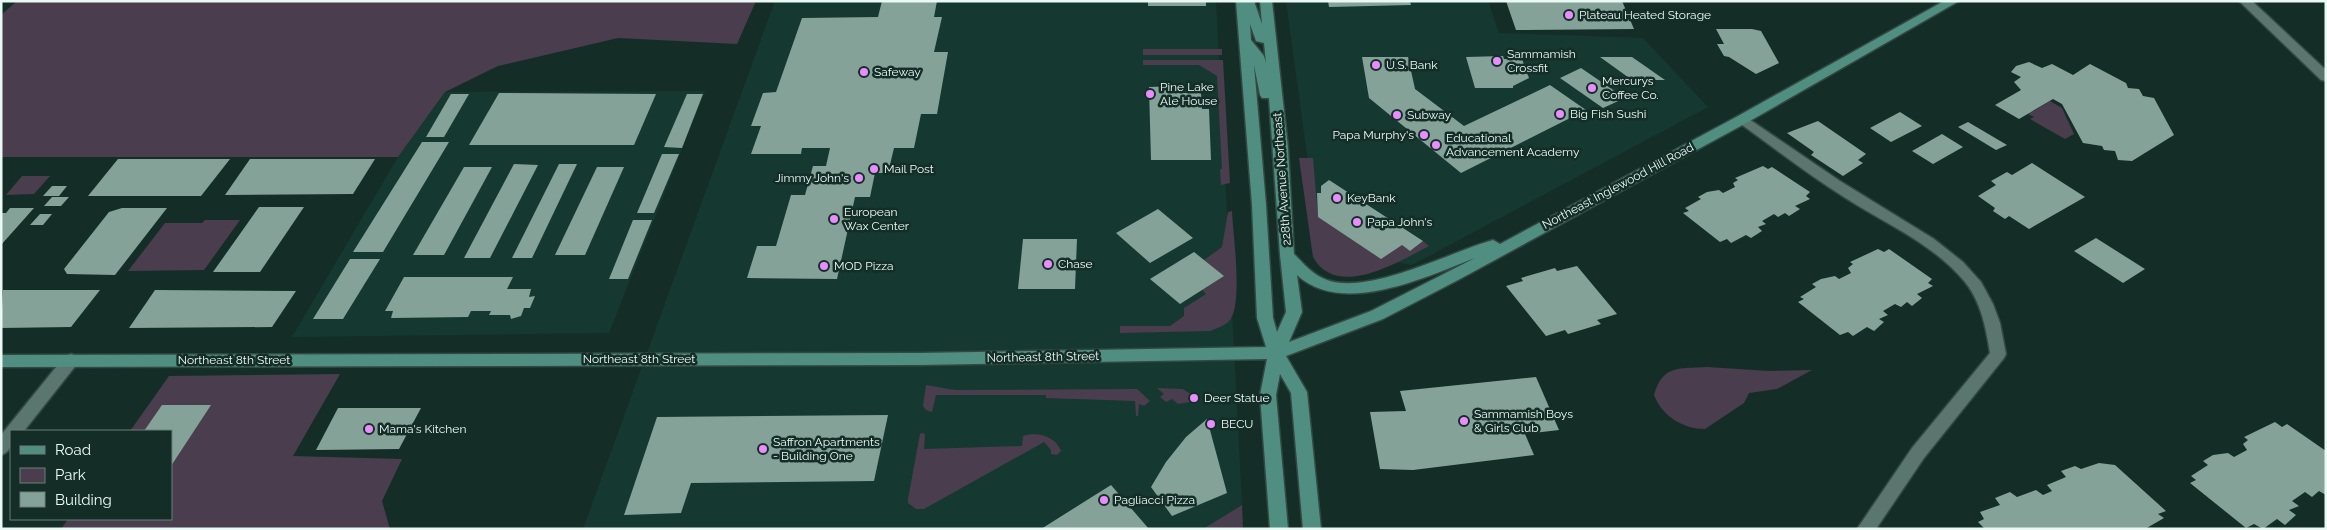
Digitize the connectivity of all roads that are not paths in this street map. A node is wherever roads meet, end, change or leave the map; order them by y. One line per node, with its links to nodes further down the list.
1 (1242, 1): 6 (street, 228th Avenue Northeast)
2 (1248, 1): 7 (street)
3 (1266, 1): 7 (street, 228th Avenue Northeast)
4 (1953, 1): 10 (street, Northeast Inglewood Hill Road)
5 (2245, 1): 8 (street)
6 (1245, 40): 9 (street); 13 (street, 228th Avenue Northeast)
7 (1269, 42): 9 (street, 228th Avenue Northeast)
8 (2326, 78)
9 (1278, 118): 12 (street, 228th Avenue Northeast)
10 (1743, 119): 11 (street, Northeast Inglewood Hill Road); 21 (street)
11 (1537, 230): 12 (street); 13 (street, Northeast Inglewood Hill Road)
12 (1287, 255): 13 (street, 228th Avenue Northeast)
13 (1276, 353): 14 (street, Northeast 8th Street); 19 (street, 228th Avenue Northeast); 20 (street, 228th Avenue Northeast)
14 (71, 360): 15 (street, Northeast 8th Street); 16 (street)
15 (1, 361)
16 (15, 430)
17 (10, 436): 18 (street)
18 (1, 448)
19 (1279, 529)
20 (1312, 529)
21 (1866, 529)

